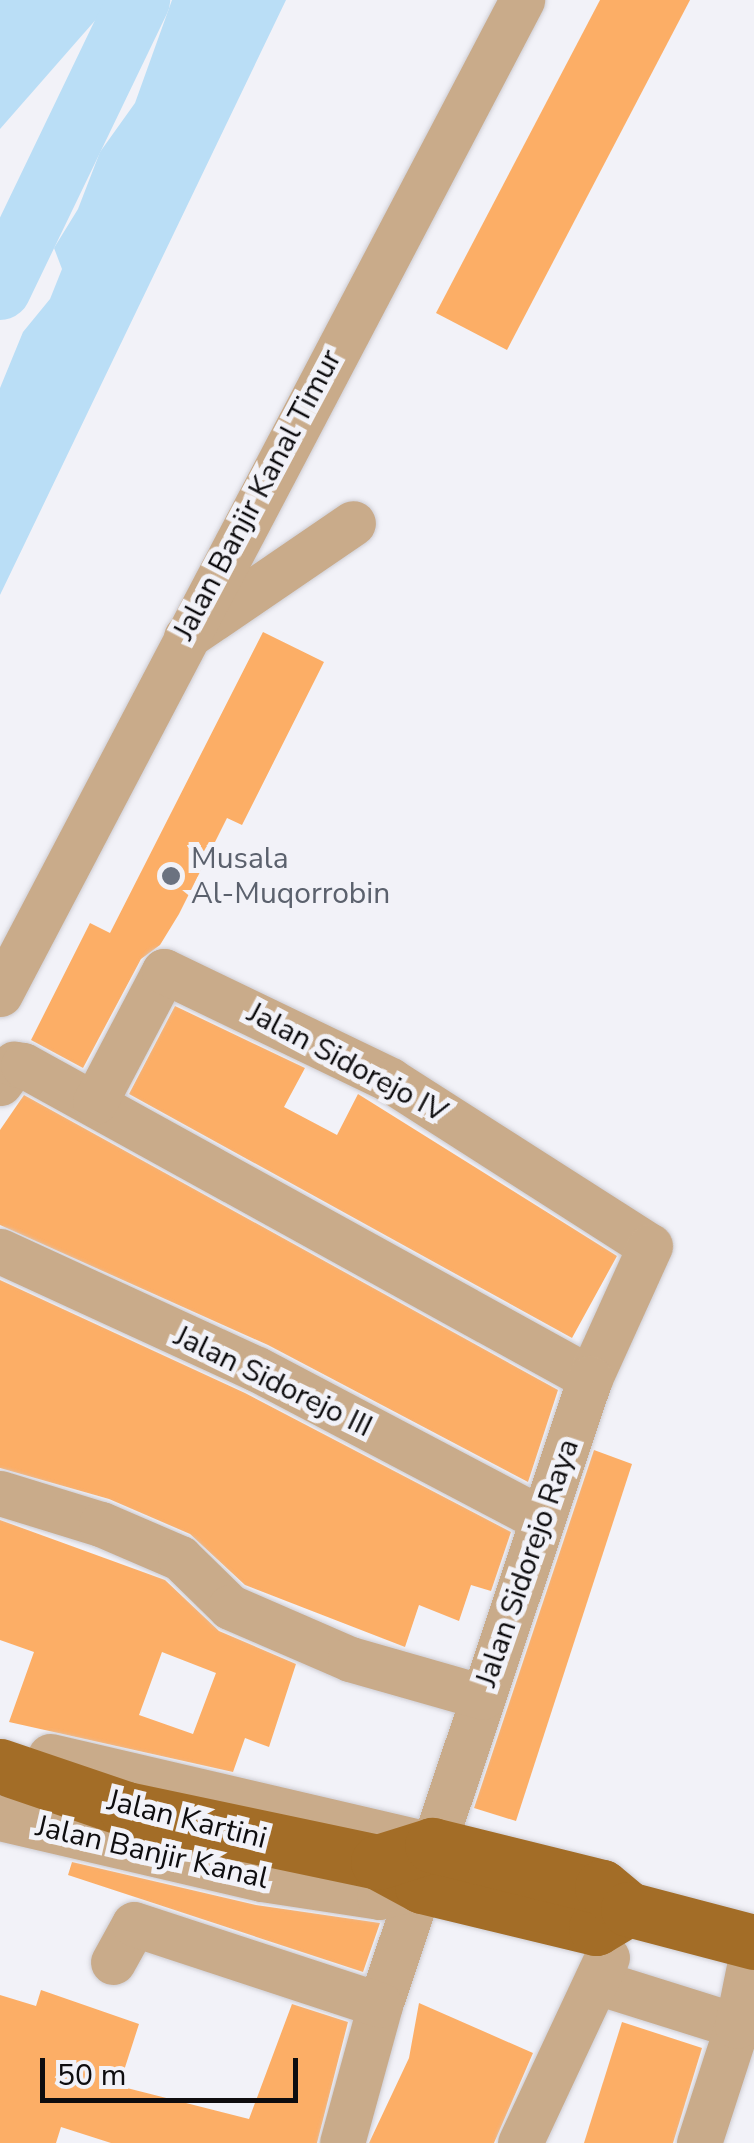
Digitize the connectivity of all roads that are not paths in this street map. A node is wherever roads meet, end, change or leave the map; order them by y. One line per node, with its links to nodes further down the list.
1 (522, 0): 3 (street, Jalan Banjir Kanal Timur)
2 (352, 523): 3 (street)
3 (180, 641): 4 (street, Jalan Banjir Kanal Timur)
4 (0, 994)
5 (12, 1074): 6 (street)
6 (95, 1102): 7 (street, Jalan Sidorejo IV); 9 (street)
7 (650, 1246): 9 (street, Jalan Sidorejo Raya)
8 (0, 1252): 11 (street, Jalan Sidorejo III)
9 (590, 1378): 11 (street, Jalan Sidorejo Raya)
10 (0, 1494): 12 (street)
11 (542, 1519): 12 (street, Jalan Sidorejo Raya)
12 (483, 1697): 16 (street, Jalan Sidorejo Raya)
13 (0, 1741): 16 (street)
14 (0, 1766): 16 (main road, Jalan Kartini)
15 (0, 1818): 16 (street, Jalan Banjir Kanal)
16 (411, 1864): 17 (main road, Jalan Kartini); 21 (street, Jalan Sidorejo Raya)
17 (628, 1909): 18 (main road); 20 (street)
18 (754, 1942): 22 (street)
19 (112, 1962): 21 (street)
20 (597, 1982): 22 (street); 24 (street)
21 (380, 2005): 23 (street, Jalan Sidorejo Raya)
22 (737, 2026): 25 (street)
23 (342, 2143)
24 (520, 2143)
25 (699, 2143)

